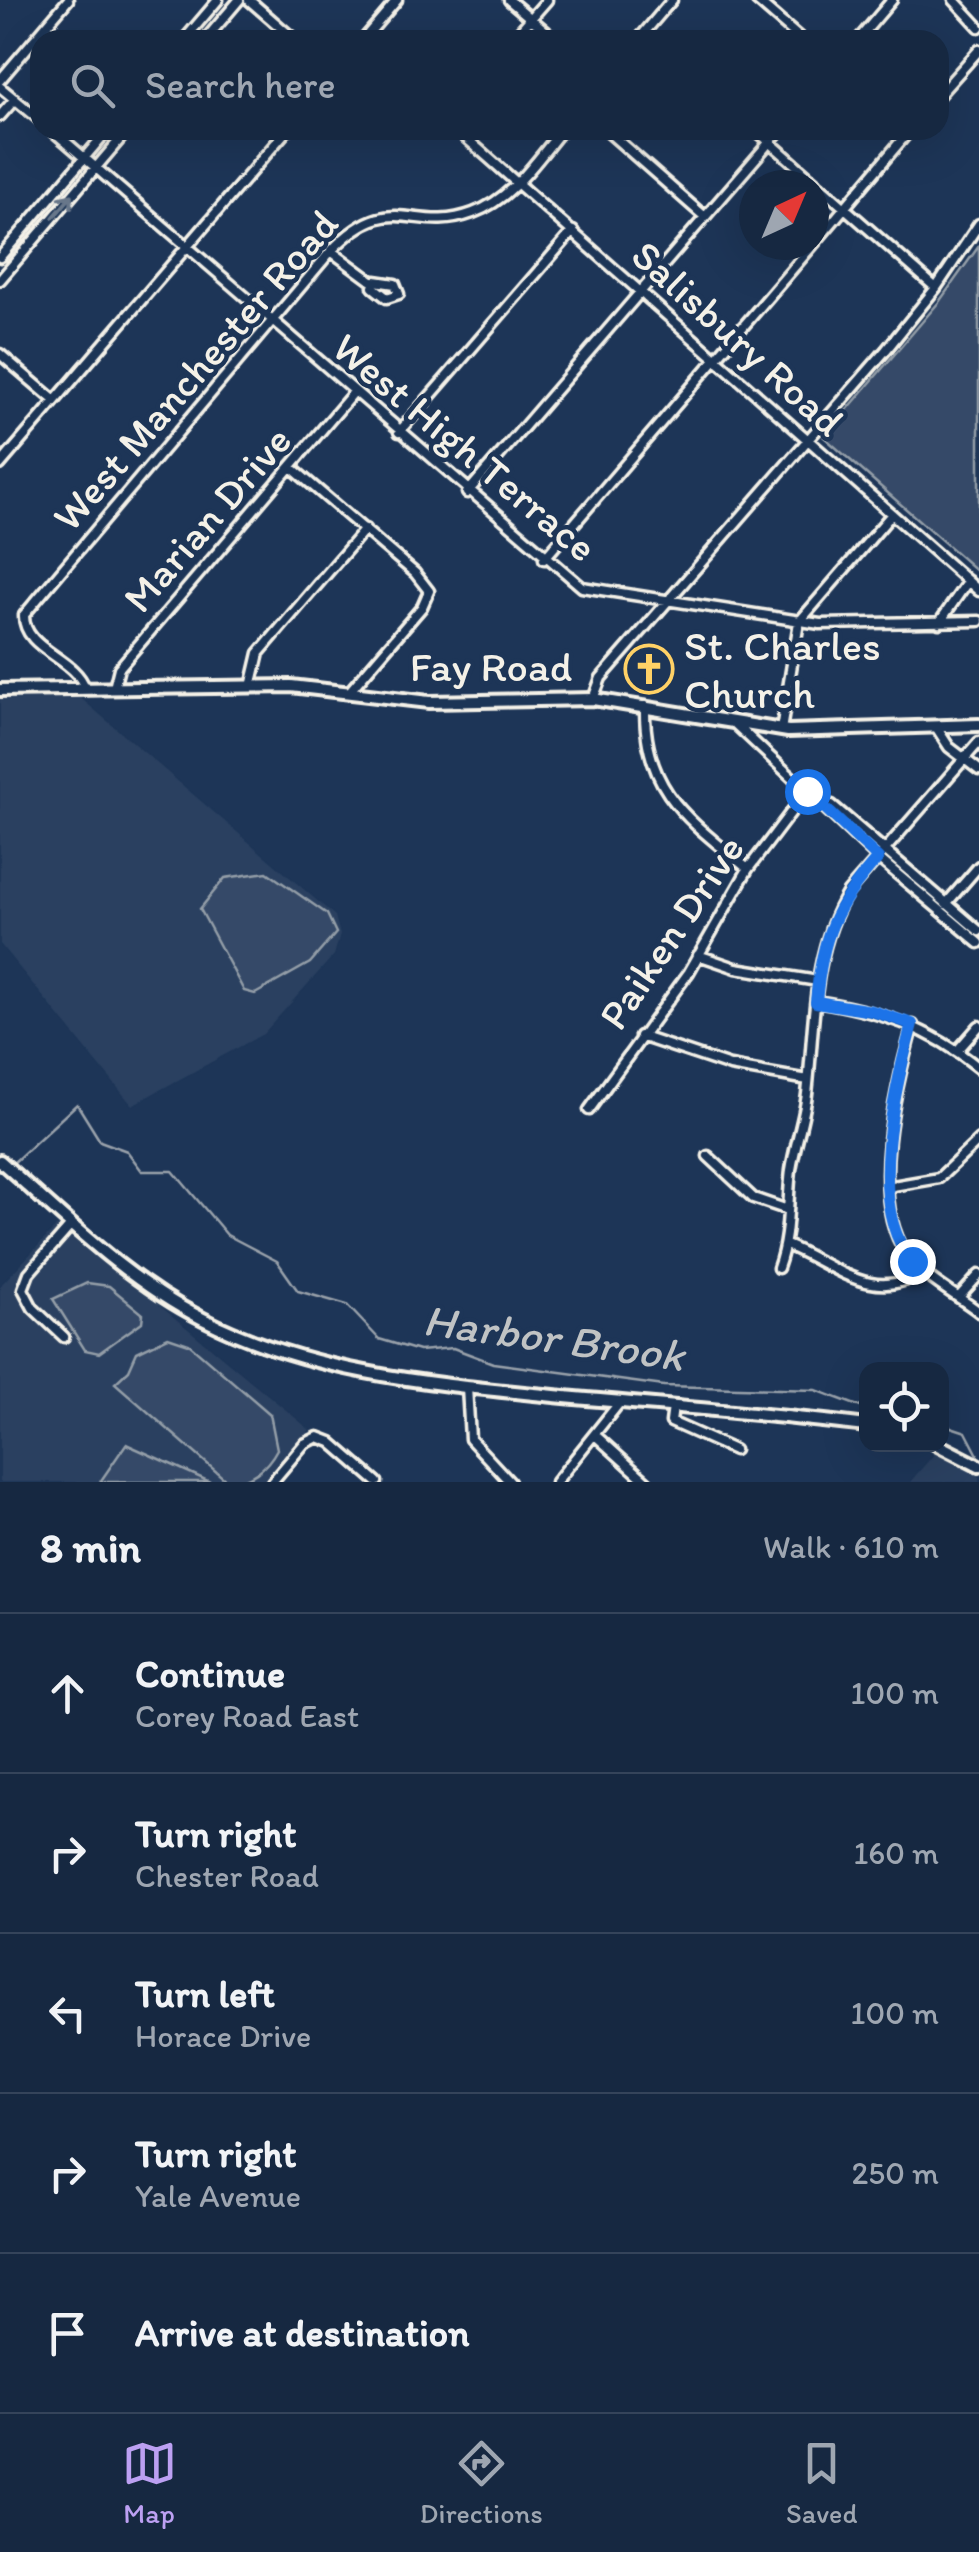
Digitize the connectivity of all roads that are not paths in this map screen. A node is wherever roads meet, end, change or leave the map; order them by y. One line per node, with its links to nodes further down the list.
1 (68, 0): 14 (street)
2 (218, 0): 15 (street)
3 (239, 0): 16 (street)
4 (249, 0): 17 (street)
5 (397, 0): 18 (street)
6 (510, 0): 12 (street)
7 (547, 0): 12 (street)
8 (672, 0): 21 (street)
9 (756, 0): 22 (street)
10 (892, 0): 23 (street)
11 (954, 0): 13 (street)
12 (531, 18): 19 (street); 20 (street)
13 (979, 26)
14 (43, 30)
15 (192, 30)
16 (214, 30)
17 (284, 30)
18 (372, 30)
19 (521, 30)
20 (545, 30)
21 (647, 30)
22 (790, 30)
23 (866, 30)
24 (30, 46): 26 (street)
25 (979, 50): 27 (street)
26 (0, 83): 28 (street)
27 (949, 84)
28 (14, 99): 29 (street); 30 (street)
29 (30, 112)
30 (0, 116)
31 (63, 140): 41 (street, West High Terrace)
32 (99, 140): 41 (street)
33 (119, 140): 42 (street)
34 (278, 140): 49 (street)
35 (469, 140): 43 (street, Salisbury Road)
36 (554, 140): 43 (street, West Manchester Road)
37 (617, 140): 45 (street)
38 (768, 140): 40 (street)
39 (902, 140): 44 (street)
40 (770, 142): 44 (street); 45 (street)
41 (84, 158): 42 (street, West High Terrace); 51 (street)
42 (95, 168): 49 (street, West High Terrace); 53 (street, one-way to 42)
43 (518, 182): 48 (street, Salisbury Road); 50 (street, West Manchester Road)
44 (845, 208): 47 (street); 55 (street)
45 (706, 217): 56 (street)
46 (979, 224): 55 (street)
47 (829, 227)
48 (574, 231): 56 (street, Salisbury Road); 62 (street)
49 (186, 248): 57 (street, West High Terrace); 61 (street)
50 (332, 250): 54 (street); 57 (street, West Manchester Road)
51 (0, 257)
52 (800, 260): 59 (street)
53 (0, 280)
54 (373, 282)
55 (936, 288): 63 (street)
56 (641, 292): 59 (street, Salisbury Road); 66 (street)
57 (272, 322): 60 (street, West High Terrace); 77 (street, West Manchester Road)
58 (0, 354): 61 (street)
59 (716, 358): 63 (street, Salisbury Road); 69 (street)
60 (354, 392): 62 (street, West High Terrace); 65 (street, Marian Drive)
61 (56, 402): 64 (street)
62 (400, 432): 66 (street, West High Terrace)
63 (807, 439): 67 (street, Salisbury Road); 72 (street)
64 (0, 464)
65 (291, 467): 68 (street); 78 (street, Marian Drive)
66 (468, 492): 69 (street, West High Terrace)
67 (892, 514): 70 (street, Salisbury Road); 74 (street)
68 (365, 528): 76 (street); 80 (street)
69 (544, 559): 72 (street, West High Terrace)
70 (968, 582): 71 (street, Salisbury Road); 75 (street)
71 (979, 591)
72 (668, 602): 74 (street, West High Terrace); 81 (street)
73 (979, 621): 75 (street, West High Terrace)
74 (799, 622): 75 (street, West High Terrace); 85 (street)
75 (939, 623)
76 (251, 686): 78 (street, Fay Road); 80 (street, Fay Road)
77 (85, 688): 78 (street, Fay Road); 79 (street, Fay Road)
78 (114, 688)
79 (0, 690)
80 (349, 692): 81 (street, Fay Road)
81 (594, 699): 82 (street, Fay Road)
82 (645, 706): 83 (street, Fay Road); 93 (street)
83 (734, 722): 85 (street, Fay Road); 90 (street)
84 (979, 725): 86 (street, Fay Road)
85 (780, 730): 86 (street, Fay Road)
86 (938, 730): 88 (street)
87 (979, 742): 88 (street)
88 (965, 759): 89 (street); 91 (street)
89 (979, 770)
90 (807, 791): 91 (street); 93 (street, Paiken Drive)
91 (881, 854): 94 (street); 98 (street)
92 (979, 866): 94 (street)
93 (748, 869): 97 (street, Paiken Drive)
94 (943, 907): 95 (street); 96 (street)
95 (979, 931)
96 (979, 943)
97 (698, 955): 98 (street); 102 (street, Paiken Drive)
98 (818, 981): 99 (street)
99 (816, 1002): 100 (street); 105 (street)
100 (912, 1024): 103 (street); 110 (street)
101 (979, 1026): 103 (street)
102 (640, 1036): 105 (street); 106 (street, Paiken Drive)
103 (958, 1050): 104 (street)
104 (979, 1068)
105 (808, 1080): 111 (street)
106 (590, 1110)
107 (979, 1140): 110 (street)
108 (708, 1156): 111 (street)
109 (1, 1161): 112 (street)
110 (887, 1187): 115 (street)
111 (788, 1210): 113 (street)
112 (72, 1224): 119 (street); 120 (street)
113 (786, 1245): 114 (street); 115 (street)
114 (778, 1268)
115 (923, 1272): 117 (street)
116 (979, 1275): 117 (street)
117 (959, 1297): 118 (street)
118 (979, 1312)
119 (64, 1337)
120 (467, 1387): 121 (street); 130 (street)
121 (620, 1402): 122 (street); 124 (street)
122 (673, 1408): 123 (street); 125 (street)
123 (859, 1425)
124 (596, 1435): 131 (street); 132 (street)
125 (734, 1450)
126 (949, 1451): 127 (street)
127 (979, 1466)
128 (272, 1482): 129 (street)
129 (377, 1482)
130 (510, 1482)
131 (556, 1482)
132 (647, 1482)

